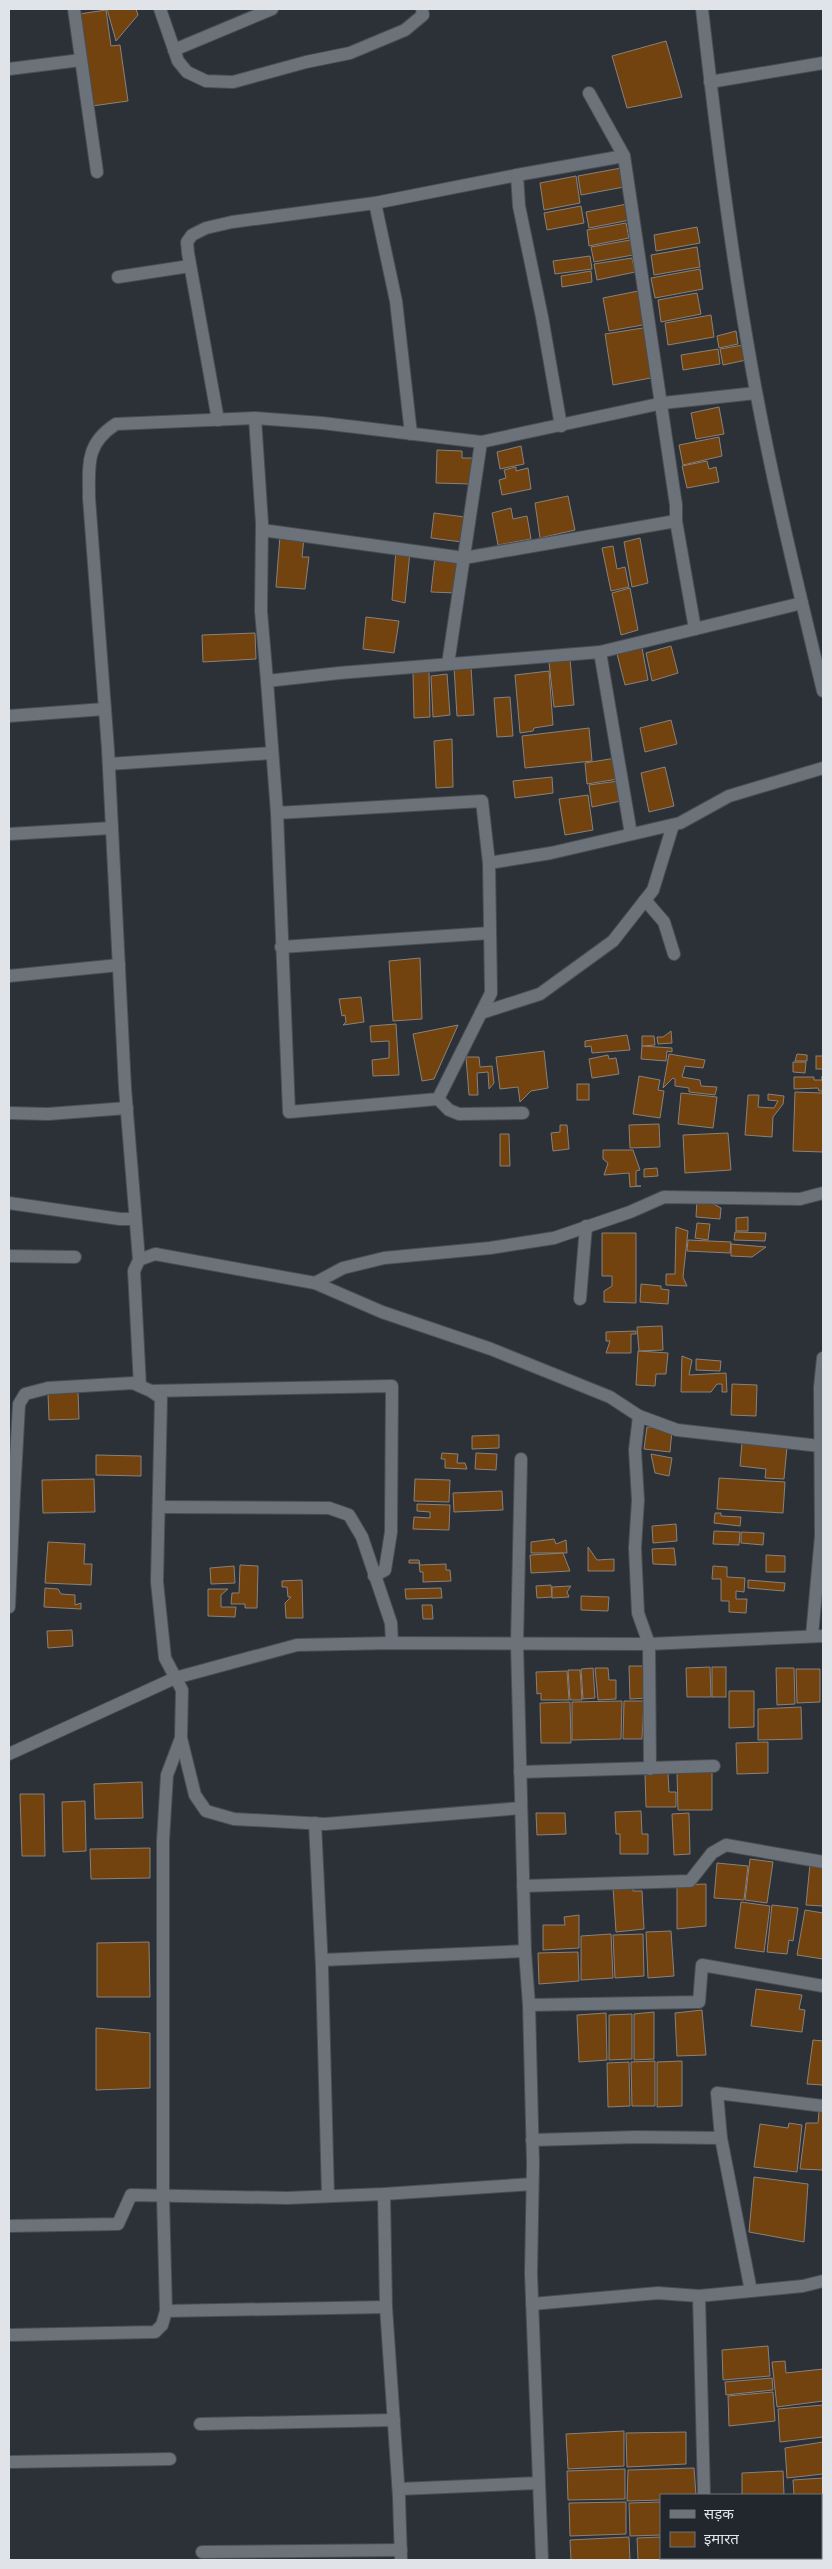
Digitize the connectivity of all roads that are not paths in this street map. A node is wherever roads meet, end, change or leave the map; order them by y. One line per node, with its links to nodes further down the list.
1 (74, 9): 7 (street)
2 (160, 9): 6 (street)
3 (272, 9): 6 (street)
4 (422, 9): 6 (street)
5 (702, 9): 10 (street)
6 (174, 50)
7 (82, 60): 9 (street); 13 (street)
8 (823, 63): 10 (street)
9 (9, 68)
10 (710, 82): 18 (street)
11 (589, 93): 12 (street)
12 (624, 156): 14 (street); 19 (street)
13 (97, 172)
14 (517, 175): 15 (street); 22 (street)
15 (375, 203): 16 (street); 23 (street)
16 (190, 266): 17 (street); 21 (street)
17 (118, 277)
18 (756, 393): 19 (street); 28 (street)
19 (663, 403): 22 (street); 25 (street)
20 (255, 418): 21 (street); 23 (street); 26 (street)
21 (218, 420): 34 (street)
22 (561, 426): 24 (street)
23 (411, 434): 24 (street)
24 (480, 442): 27 (street)
25 (676, 521): 27 (street); 29 (street)
26 (262, 530): 27 (street); 32 (street)
27 (464, 558): 31 (street)
28 (802, 603): 29 (street); 33 (street)
29 (695, 629): 30 (street)
30 (600, 652): 31 (street); 43 (street)
31 (448, 664): 32 (street)
32 (267, 681): 36 (street)
33 (823, 691)
34 (105, 709): 35 (street); 37 (street)
35 (9, 716)
36 (272, 754): 37 (street); 39 (street)
37 (109, 764): 41 (street)
38 (823, 768): 40 (street)
39 (277, 813): 44 (street); 47 (street)
40 (673, 825): 43 (street); 45 (street)
41 (112, 828): 42 (street); 49 (street)
42 (9, 834)
43 (631, 834): 44 (street)
44 (489, 863): 46 (street)
45 (645, 900): 48 (street); 51 (street)
46 (490, 933): 47 (street); 51 (street)
47 (281, 947): 52 (street)
48 (674, 954)
49 (119, 965): 50 (street); 53 (street)
50 (9, 976)
51 (481, 1013): 52 (street)
52 (438, 1099): 55 (street)
53 (127, 1108): 54 (street); 58 (street)
54 (9, 1113)
55 (523, 1113)
56 (823, 1193): 59 (street)
57 (9, 1203): 58 (street)
58 (135, 1219): 62 (street)
59 (586, 1226): 63 (street); 64 (street)
60 (9, 1256): 61 (street)
61 (74, 1257)
62 (138, 1260): 63 (street); 66 (street)
63 (314, 1283): 67 (street)
64 (580, 1299)
65 (823, 1358): 68 (street)
66 (146, 1389): 70 (street); 71 (street); 72 (street)
67 (639, 1416): 68 (street); 77 (street)
68 (821, 1450): 74 (street)
69 (521, 1459): 76 (street)
70 (11, 1495): 73 (street)
71 (159, 1506): 72 (street); 78 (street)
72 (374, 1576): 75 (street)
73 (9, 1607)
74 (818, 1636): 77 (street)
75 (392, 1643): 76 (street); 78 (street)
76 (517, 1644): 77 (street); 83 (street)
77 (649, 1644): 82 (street)
78 (175, 1678): 79 (street); 80 (street)
79 (181, 1738): 85 (street); 97 (street)
80 (9, 1754)
81 (714, 1766): 82 (street)
82 (650, 1769): 83 (street)
83 (520, 1772): 84 (street)
84 (521, 1808): 85 (street); 87 (street)
85 (315, 1823): 89 (street)
86 (823, 1862): 87 (street)
87 (523, 1886): 88 (street)
88 (525, 1951): 89 (street); 91 (street)
89 (322, 1960): 98 (street)
90 (823, 1986): 91 (street)
91 (529, 2005): 94 (street)
92 (823, 2106): 93 (street)
93 (721, 2138): 94 (street); 101 (street)
94 (532, 2140): 95 (street)
95 (532, 2184): 96 (street); 103 (street)
96 (384, 2194): 98 (street); 104 (street)
97 (163, 2196): 98 (street); 99 (street); 105 (street)
98 (328, 2196)
99 (9, 2226)
100 (823, 2281): 101 (street)
101 (751, 2291): 102 (street)
102 (699, 2296): 103 (street); 113 (street)
103 (532, 2304): 111 (street)
104 (386, 2307): 105 (street); 107 (street)
105 (166, 2312): 106 (street)
106 (9, 2335)
107 (394, 2420): 108 (street); 112 (street)
108 (200, 2424)
109 (170, 2459): 110 (street)
110 (9, 2462)
111 (539, 2483): 112 (street); 116 (street)
112 (399, 2489): 115 (street)
113 (704, 2494)
114 (202, 2552): 115 (street)
115 (401, 2555)
116 (542, 2560)

